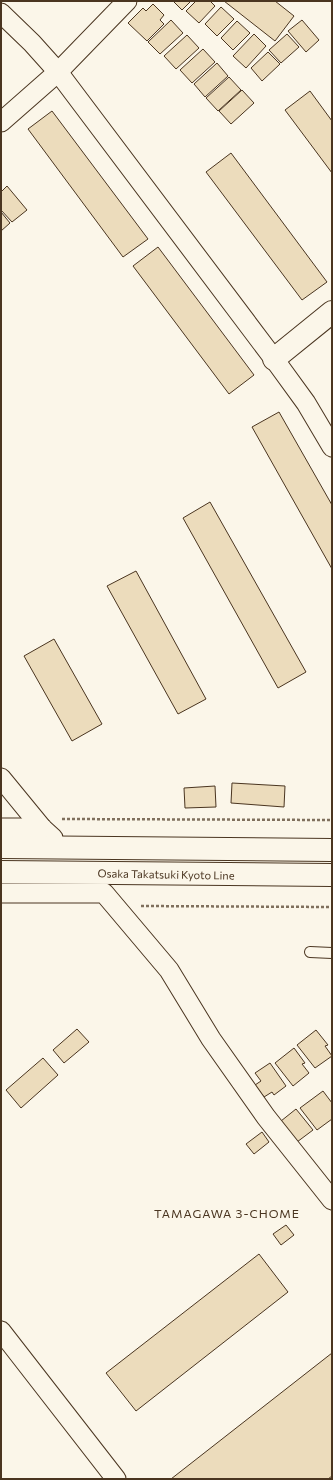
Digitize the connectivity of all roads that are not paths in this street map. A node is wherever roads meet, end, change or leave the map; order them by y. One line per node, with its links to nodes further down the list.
1 (127, 1): 3 (street)
2 (1, 13): 3 (street)
3 (58, 72): 4 (street); 6 (street)
4 (1, 122)
5 (332, 312): 6 (main road)
6 (274, 359): 7 (street)
7 (332, 447)
8 (1, 778): 9 (street)
9 (1, 828)
10 (1, 847): 11 (main road)
11 (332, 850)
12 (1, 872): 13 (main road, Osaka Takatsuki Kyoto Line)
13 (332, 875)
14 (1, 893): 17 (street)
15 (310, 952): 16 (lane)
16 (332, 953)
17 (332, 1200)
18 (1, 1331): 19 (street)
19 (116, 1479)

